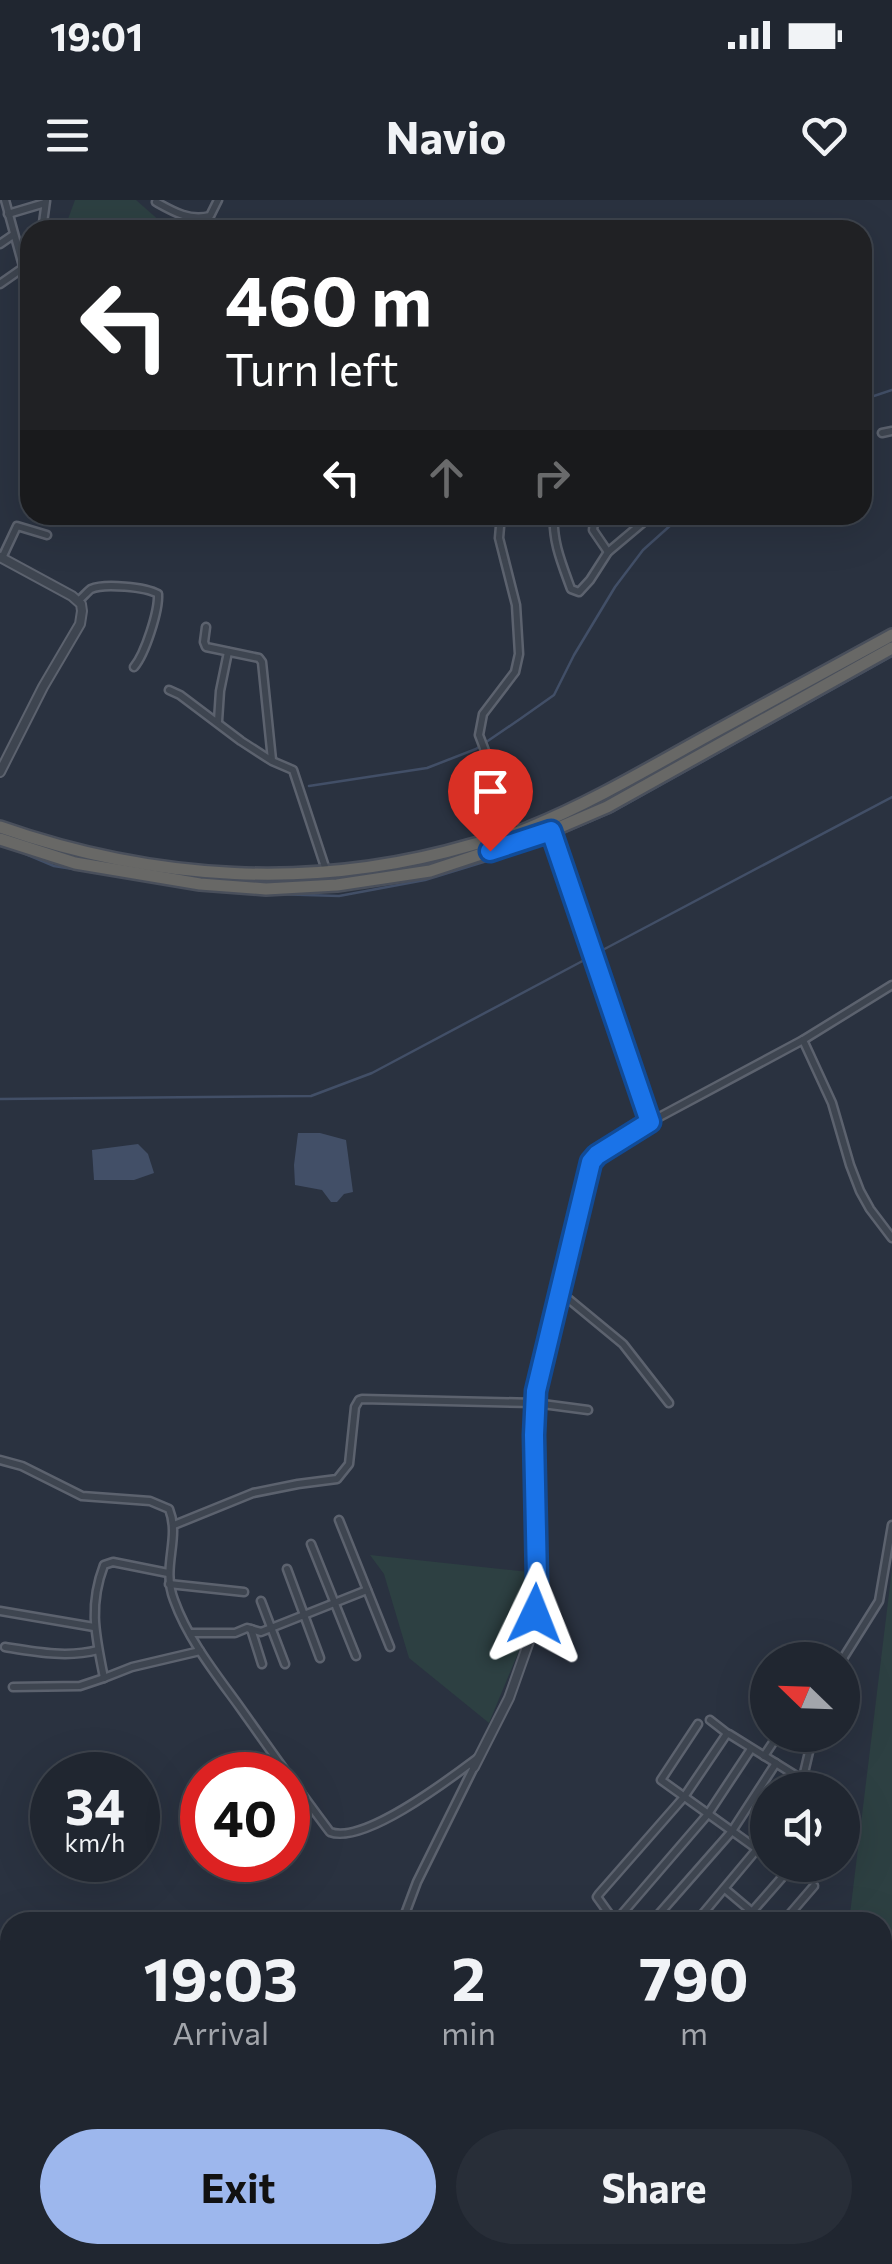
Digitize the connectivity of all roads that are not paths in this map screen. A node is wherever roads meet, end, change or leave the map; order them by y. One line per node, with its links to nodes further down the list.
1 (4, 200): 5 (street)
2 (218, 200): 4 (street)
3 (46, 202): 5 (street)
4 (156, 202)
5 (8, 214): 6 (street)
6 (13, 235): 7 (street); 8 (street)
7 (0, 244)
8 (20, 250)
9 (892, 430): 10 (street)
10 (882, 433)
11 (500, 525): 29 (street)
12 (554, 525): 16 (street)
13 (594, 525): 16 (street)
14 (640, 525): 16 (street)
15 (47, 535): 17 (street)
16 (608, 552)
17 (1, 557): 18 (street)
18 (78, 601): 23 (street); 27 (street)
19 (206, 627): 22 (street)
20 (892, 635): 29 (highway)
21 (892, 648): 30 (highway)
22 (228, 652): 25 (street); 26 (street)
23 (134, 667)
24 (169, 690): 25 (street)
25 (218, 722): 26 (street)
26 (272, 761): 32 (street)
27 (0, 772)
28 (0, 827): 32 (highway)
29 (516, 832): 32 (highway)
30 (552, 832): 31 (highway); 35 (street)
31 (0, 839)
32 (328, 873)
33 (892, 985): 34 (street)
34 (803, 1040): 35 (street); 36 (street)
35 (650, 1122): 37 (street)
36 (892, 1238)
37 (560, 1292): 38 (street); 39 (street)
38 (535, 1403): 40 (street); 43 (street); 77 (street)
39 (669, 1404)
40 (588, 1410)
41 (0, 1460): 43 (street)
42 (338, 1520): 49 (street)
43 (174, 1525): 47 (street)
44 (892, 1526): 59 (street)
45 (311, 1544): 52 (street)
46 (287, 1569): 54 (street)
47 (168, 1573): 48 (street); 55 (street)
48 (168, 1584): 50 (street); 58 (street)
49 (367, 1590): 52 (street); 61 (street)
50 (244, 1592)
51 (262, 1600): 56 (street)
52 (336, 1603): 54 (street); 64 (street)
53 (0, 1611): 55 (street)
54 (304, 1615): 56 (street); 65 (street)
55 (94, 1627): 62 (street)
56 (272, 1628): 57 (street); 67 (street)
57 (252, 1630): 58 (street); 66 (street)
58 (190, 1633): 63 (street)
59 (853, 1642)
60 (5, 1647): 62 (street)
61 (390, 1647)
62 (98, 1650): 68 (street)
63 (200, 1652): 68 (street); 77 (street)
64 (356, 1656)
65 (320, 1658)
66 (262, 1664)
67 (285, 1664)
68 (104, 1678): 69 (street)
69 (13, 1687)
70 (710, 1720): 72 (street)
71 (698, 1724): 82 (street)
72 (728, 1734): 73 (street); 82 (street)
73 (750, 1748)
74 (750, 1752): 83 (street)
75 (757, 1752): 78 (street)
76 (767, 1752): 78 (street)
77 (480, 1756): 80 (street)
78 (764, 1756): 79 (street)
79 (776, 1764): 81 (street); 84 (street)
80 (474, 1767): 90 (street)
81 (790, 1772)
82 (684, 1797): 83 (street); 91 (street)
83 (708, 1814): 84 (street); 92 (street)
84 (732, 1831): 85 (street); 93 (street)
85 (750, 1843)
86 (750, 1857): 89 (street)
87 (778, 1882): 95 (street)
88 (814, 1886): 96 (street)
89 (725, 1889): 94 (street); 95 (street)
90 (406, 1912)
91 (608, 1912)
92 (624, 1912)
93 (661, 1912)
94 (705, 1912)
95 (752, 1912)
96 (792, 1912)

